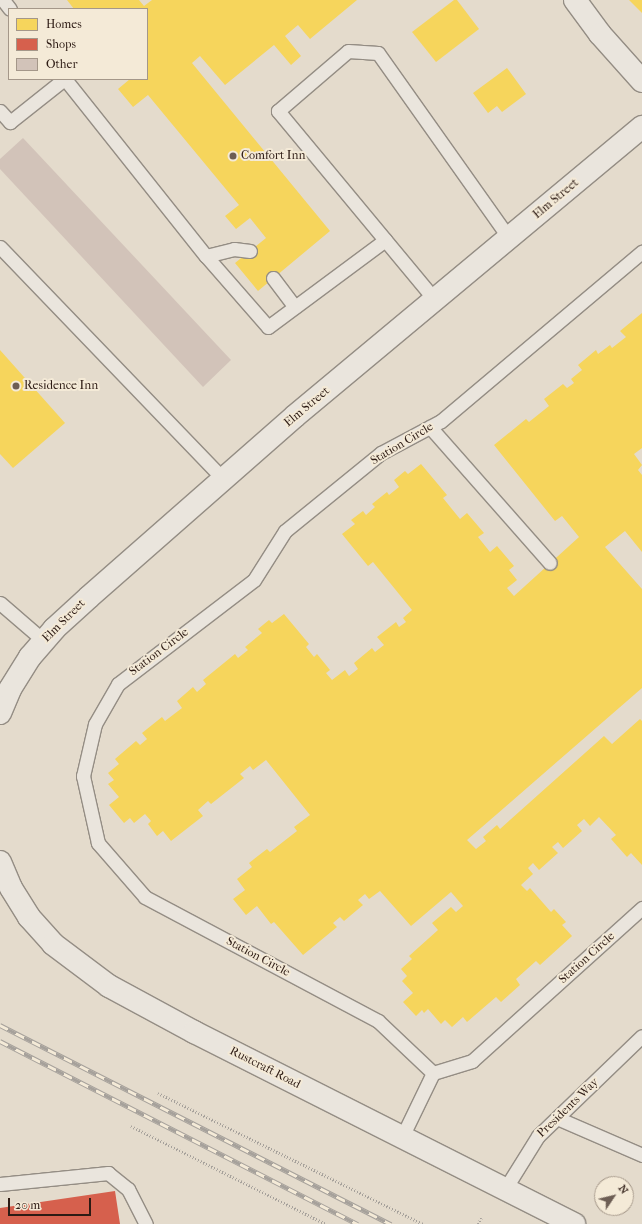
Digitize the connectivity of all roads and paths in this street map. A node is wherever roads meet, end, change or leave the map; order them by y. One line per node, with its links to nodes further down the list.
1 (3, 0): 3 (lane)
2 (575, 0): 6 (main road)
3 (9, 8)
4 (64, 80): 7 (lane)
5 (66, 80): 14 (lane)
6 (642, 81)
7 (0, 111)
8 (642, 127): 9 (main road, Elm Street)
9 (509, 238): 10 (lane); 16 (main road, Elm Street)
10 (385, 240): 16 (lane); 17 (lane)
11 (0, 247): 19 (lane)
12 (250, 251): 14 (lane)
13 (642, 252): 18 (lane, Station Circle)
14 (206, 256): 17 (lane)
15 (273, 278): 17 (lane)
16 (435, 300): 19 (main road, Elm Street)
17 (295, 307)
18 (430, 427): 20 (lane); 27 (lane, Station Circle)
19 (222, 479): 22 (main road, Elm Street)
20 (550, 563)
21 (0, 603): 22 (lane)
22 (44, 641): 23 (main road, Elm Street)
23 (0, 713)
24 (0, 862): 31 (main road, Rustcraft Road)
25 (642, 908): 27 (lane, Station Circle)
26 (642, 1036): 29 (lane, Presidents Way)
27 (433, 1073): 31 (lane)
28 (158, 1092): 38 (path)
29 (557, 1118): 32 (lane); 34 (lane, Presidents Way)
30 (131, 1126): 37 (path)
31 (402, 1137): 34 (main road, Rustcraft Road)
32 (642, 1155)
33 (0, 1184): 36 (lane)
34 (505, 1190): 40 (main road, Rustcraft Road)
35 (481, 1218): 39 (path)
36 (146, 1224)
37 (326, 1224)
38 (422, 1224)
39 (478, 1224)
40 (574, 1224)

